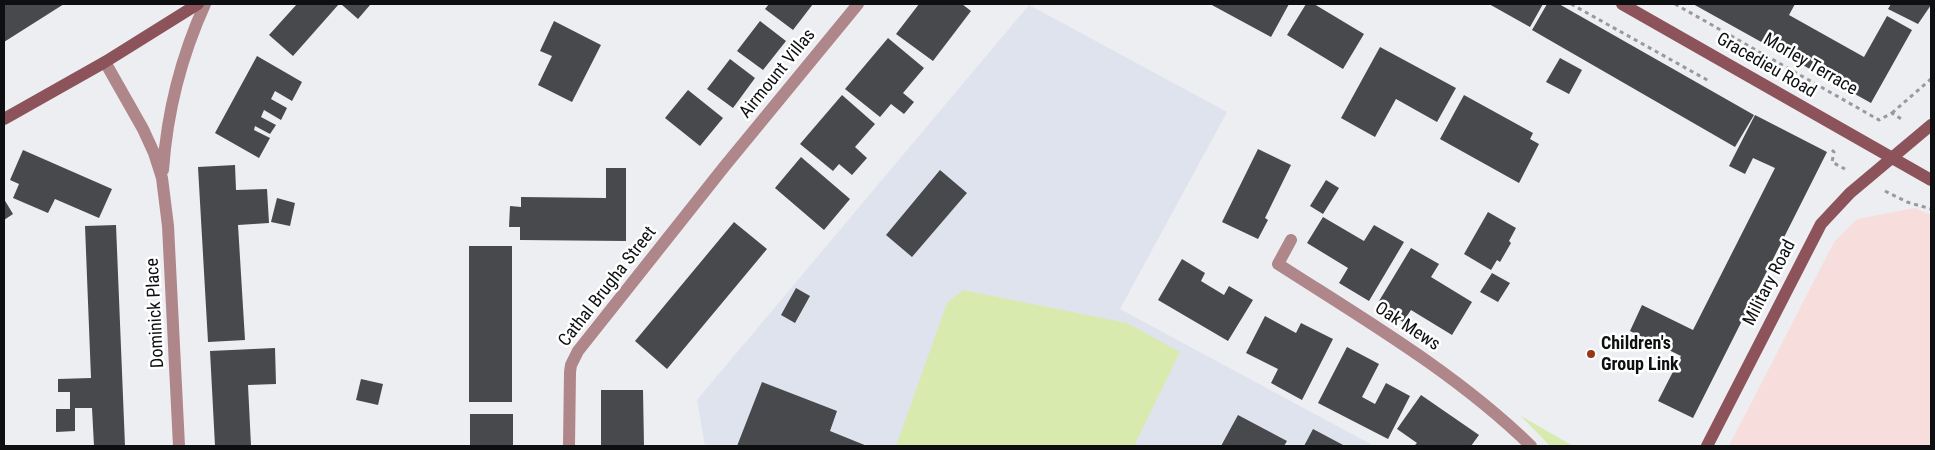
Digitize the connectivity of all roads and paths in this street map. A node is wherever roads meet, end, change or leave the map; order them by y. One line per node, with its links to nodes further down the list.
1 (198, 4): 7 (street)
2 (206, 4): 16 (street, Dominick Place)
3 (858, 4): 15 (street, Airmount Villas)
4 (1571, 4): 9 (path)
5 (1622, 4): 14 (street, Gracedieu Road)
6 (1675, 4): 10 (path, Morley Terrace)
7 (105, 62): 11 (street); 16 (street, Dominick Place)
8 (1931, 79): 10 (path)
9 (1716, 85)
10 (1892, 113): 12 (path)
11 (4, 119)
12 (1927, 128): 14 (street, Military Road)
13 (1826, 147): 18 (path)
14 (1892, 158): 17 (street, Gracedieu Road); 18 (street, Military Road)
15 (724, 167): 22 (street, Cathal Brugha Street)
16 (162, 178): 21 (street, Dominick Place)
17 (1931, 180)
18 (1864, 181): 19 (path); 24 (street, Military Road)
19 (1931, 209)
20 (1291, 240): 23 (street, Oak Mews)
21 (179, 446)
22 (569, 446)
23 (1531, 446)
24 (1707, 446)

